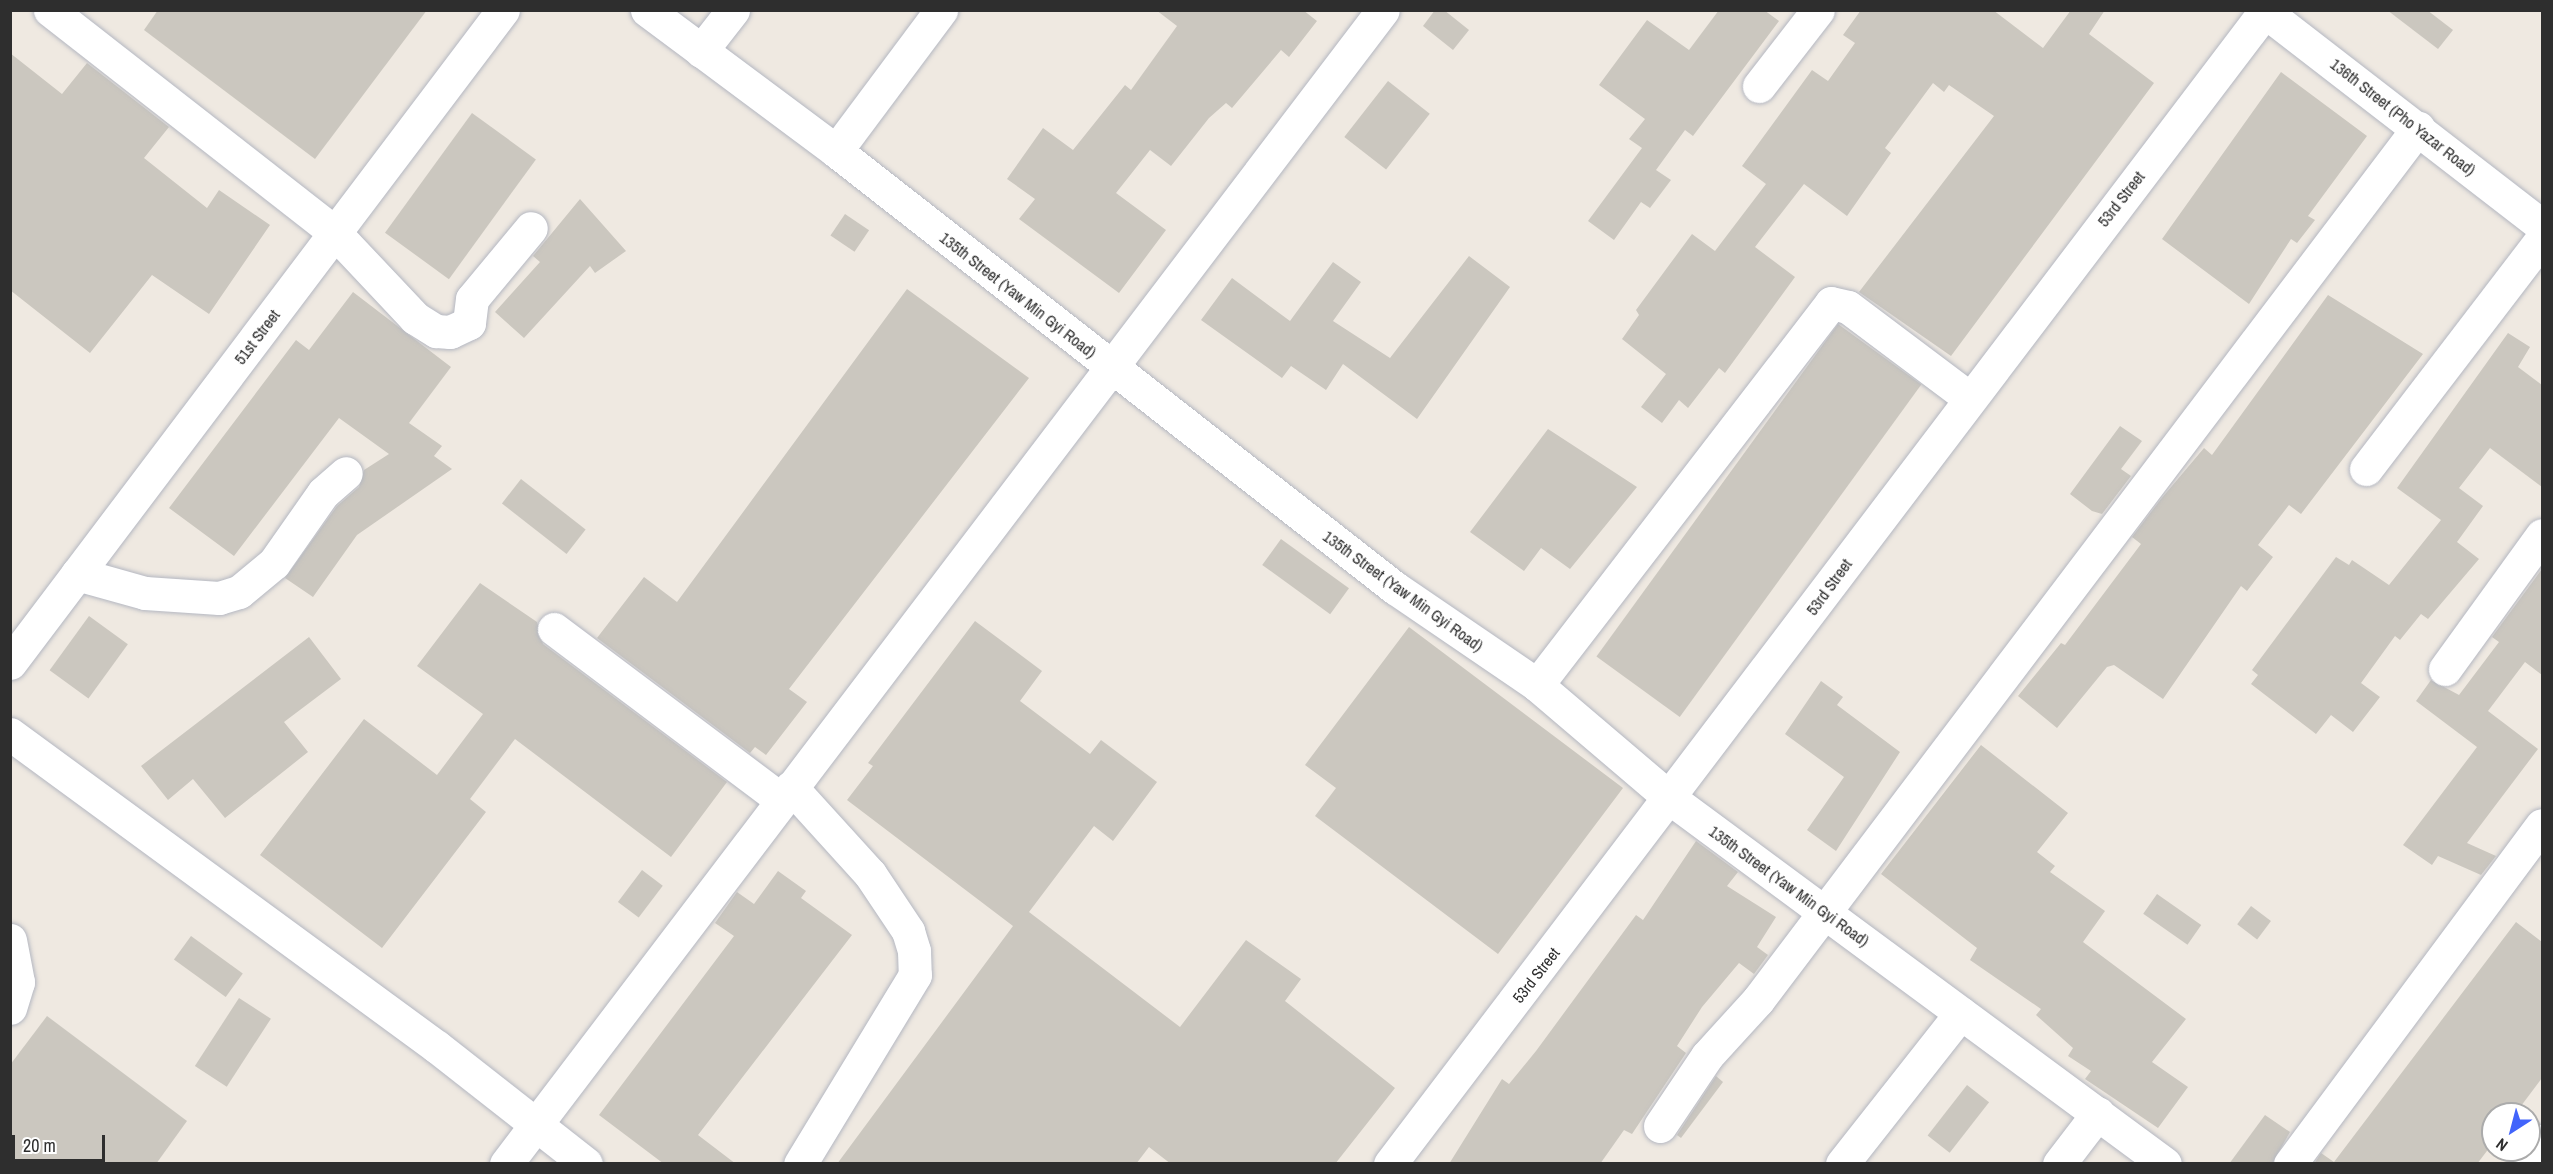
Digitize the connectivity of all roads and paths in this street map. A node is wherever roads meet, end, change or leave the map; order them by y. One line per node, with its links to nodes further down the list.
1 (50, 10): 15 (street)
2 (503, 10): 15 (street, 51st Street)
3 (647, 10): 9 (street, 135th Street (Yaw Min Gyi Road))
4 (733, 10): 9 (street)
5 (941, 10): 12 (street)
6 (1383, 10): 17 (street)
7 (1818, 10): 10 (street)
8 (2265, 11): 11 (street, 136th Street (Pho Yazar Road)); 18 (street, 53rd Street)
9 (701, 51): 12 (street, 135th Street (Yaw Min Gyi Road))
10 (1759, 86)
11 (2418, 128): 13 (street, 136th Street (Pho Yazar Road)); 31 (street)
12 (836, 151): 17 (street, 135th Street (Yaw Min Gyi Road))
13 (2542, 226)
14 (531, 228): 15 (street)
15 (335, 233): 22 (street, 51st Street)
16 (2542, 239): 19 (street)
17 (1109, 367): 26 (street, 135th Street (Yaw Min Gyi Road)); 28 (street)
18 (1969, 398): 26 (street); 29 (street, 53rd Street)
19 (2366, 469)
20 (346, 473): 22 (street)
21 (2542, 536): 25 (street)
22 (77, 574): 24 (street, 51st Street)
23 (554, 628): 28 (street)
24 (10, 663)
25 (2445, 669)
26 (1537, 685): 29 (street, 135th Street (Yaw Min Gyi Road))
27 (10, 734): 36 (street)
28 (787, 794): 36 (street); 41 (street)
29 (1671, 800): 31 (street, 135th Street (Yaw Min Gyi Road)); 42 (street, 53rd Street)
30 (2542, 825): 46 (street)
31 (1822, 910): 34 (street, 135th Street (Yaw Min Gyi Road)); 37 (street)
32 (10, 940): 33 (street)
33 (10, 1008)
34 (1961, 1013): 35 (street, 135th Street (Yaw Min Gyi Road)); 43 (street)
35 (2098, 1113): 44 (street); 45 (street, 135th Street (Yaw Min Gyi Road))
36 (536, 1124): 39 (street); 40 (street)
37 (1660, 1126)
38 (2542, 1141): 47 (street)
39 (506, 1164)
40 (586, 1164)
41 (800, 1164)
42 (1390, 1164)
43 (1842, 1164)
44 (2059, 1164)
45 (2165, 1164)
46 (2290, 1164)
47 (2526, 1164)

